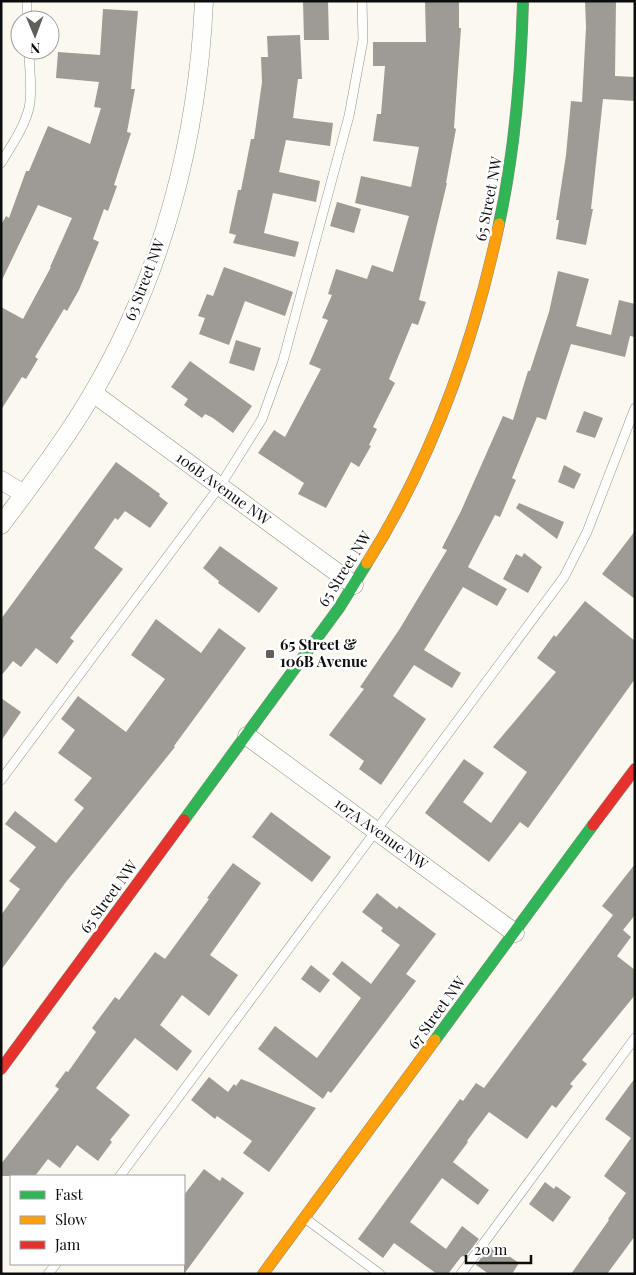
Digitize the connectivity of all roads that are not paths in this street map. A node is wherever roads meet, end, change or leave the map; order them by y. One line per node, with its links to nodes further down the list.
1 (204, 1): 6 (street, 63 Street NW)
2 (362, 1): 9 (lane)
3 (523, 1): 12 (street, 65 Street NW)
4 (29, 60): 5 (lane)
5 (1, 163)
6 (93, 393): 9 (street, 106B Avenue NW); 10 (street, 63 Street NW)
7 (635, 408): 16 (lane)
8 (1, 480): 10 (street)
9 (220, 486): 12 (street, 106B Avenue NW); 15 (lane)
10 (24, 494): 11 (street, 63 Street NW)
11 (1, 525)
12 (354, 585): 13 (street, 65 Street NW)
13 (247, 736): 16 (street, 107A Avenue NW); 19 (street, 65 Street NW)
14 (635, 769): 17 (street, 67 Street NW)
15 (1, 780)
16 (377, 830): 17 (street, 107A Avenue NW); 20 (lane)
17 (515, 933): 21 (street, 67 Street NW)
18 (635, 1038): 24 (lane)
19 (1, 1068)
20 (121, 1175)
21 (304, 1218): 22 (street, 67 Street NW); 23 (lane)
22 (263, 1274)
23 (380, 1274)
24 (461, 1274)

